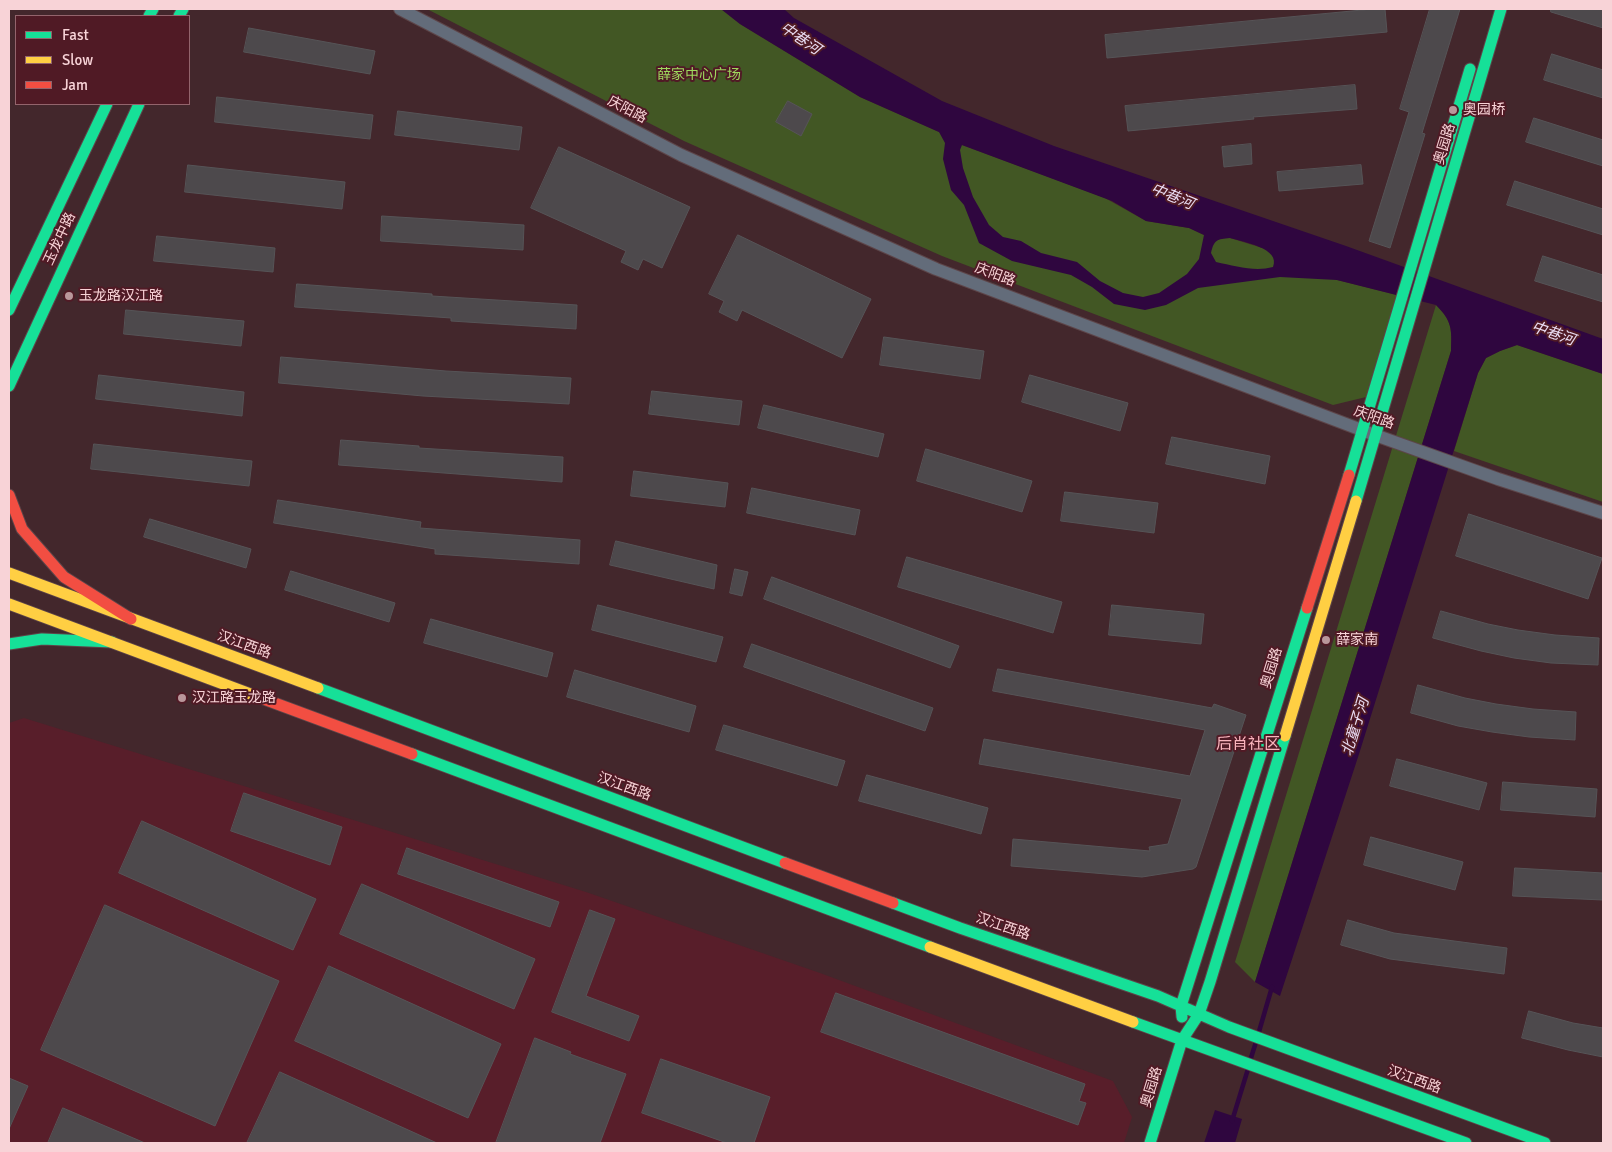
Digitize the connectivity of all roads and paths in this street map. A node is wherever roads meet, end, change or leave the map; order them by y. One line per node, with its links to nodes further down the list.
1 (400, 9): 8 (street, 庆阳路)
2 (1501, 9): 9 (main road, 奥园路)
3 (1474, 56): 8 (main road, 奥园路)
4 (108, 105): 6 (main road, 玉龙中路)
5 (139, 105): 7 (main road, 玉龙中路)
6 (9, 310)
7 (9, 386)
8 (1363, 430): 9 (street, 庆阳路); 17 (main road, 奥园路)
9 (1375, 435): 11 (street, 庆阳路); 18 (main road, 奥园路)
10 (9, 495): 14 (main road)
11 (1603, 513)
12 (9, 573): 14 (main road, 汉江西路)
13 (9, 604): 15 (main road)
14 (131, 619): 17 (main road, 汉江西路)
15 (112, 642): 16 (main road); 19 (main road)
16 (9, 644)
17 (1181, 1006): 18 (main road, 汉江西路); 19 (main road, 奥园路)
18 (1199, 1014): 19 (main road, 奥园路); 22 (main road, 汉江西路)
19 (1182, 1040): 20 (main road, 奥园路); 21 (main road)
20 (1150, 1143)
21 (1466, 1143)
22 (1545, 1143)

